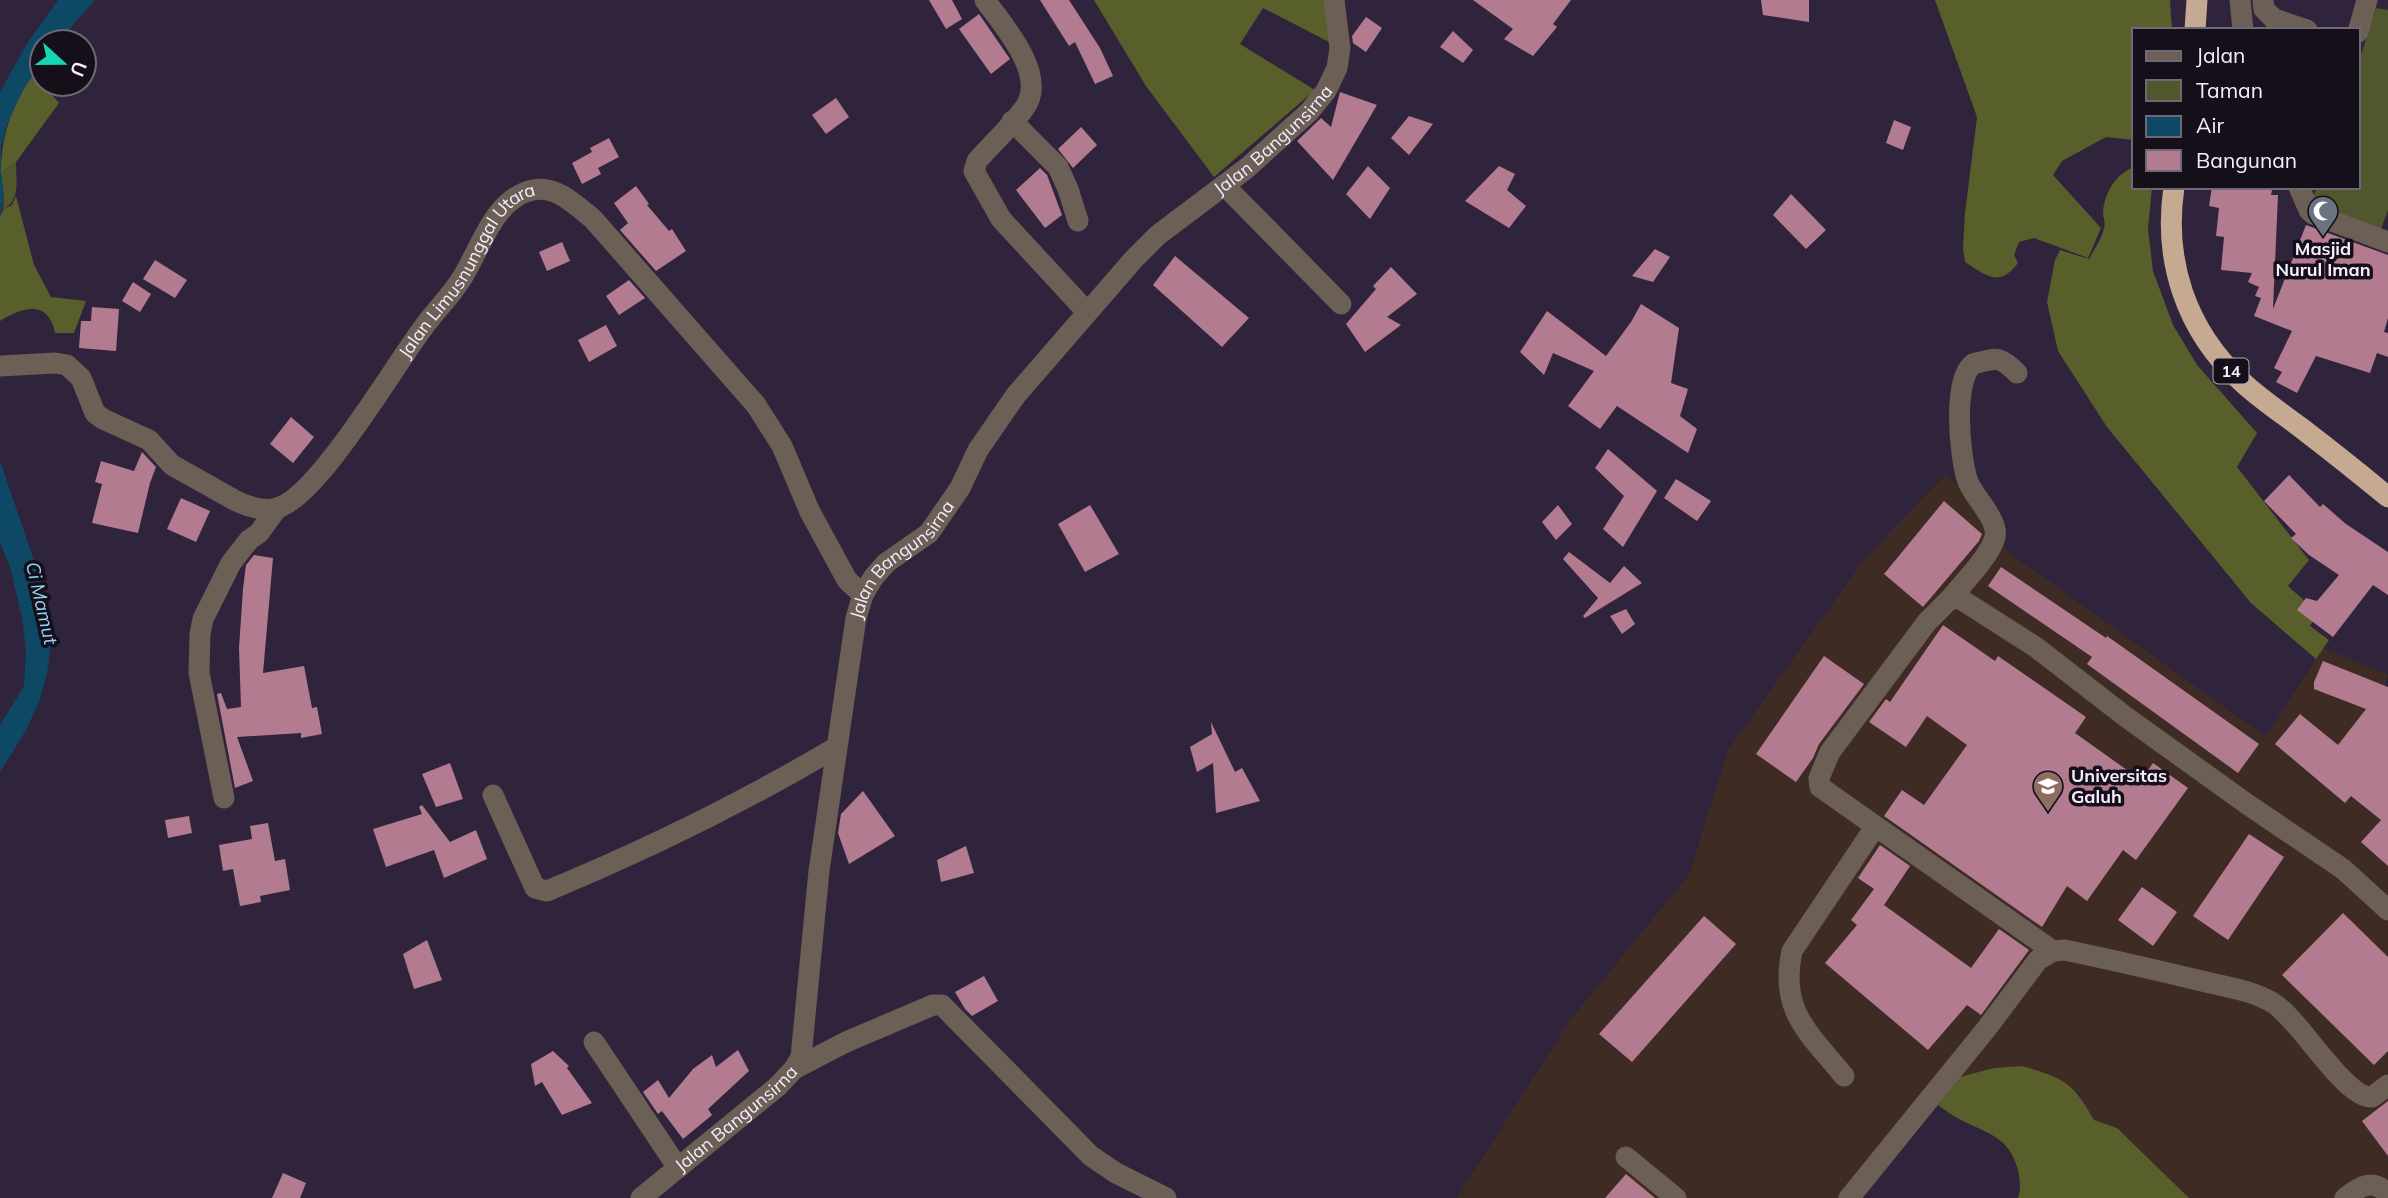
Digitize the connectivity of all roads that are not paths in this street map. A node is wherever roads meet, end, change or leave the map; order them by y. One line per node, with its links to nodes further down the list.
1 (985, 0): 11 (street)
2 (1334, 0): 12 (street, Jalan Bangunsirna)
3 (2197, 0): 7 (highway)
4 (2240, 0): 8 (street)
5 (2263, 0): 9 (street)
6 (2367, 0): 10 (street)
7 (2195, 28)
8 (2243, 28)
9 (2301, 28)
10 (2359, 28)
11 (1012, 121): 15 (street); 18 (street)
12 (1224, 185): 17 (street); 18 (street, Jalan Bangunsirna)
13 (2174, 189): 21 (highway, 14)
14 (2300, 189): 16 (street)
15 (1078, 220)
16 (2388, 242)
17 (1341, 304)
18 (1087, 312): 23 (street, Jalan Bangunsirna)
19 (0, 366): 22 (street)
20 (2017, 373): 24 (street)
21 (2388, 497)
22 (277, 508): 23 (street, Jalan Limusnunggal Utara); 27 (street, Jalan Limusnunggal Utara)
23 (863, 595): 25 (street, Jalan Bangunsirna)
24 (1951, 598): 28 (street); 29 (street)
25 (835, 748): 26 (street); 32 (street, Jalan Bangunsirna)
26 (493, 795)
27 (224, 798)
28 (1875, 827): 30 (street); 33 (street)
29 (2388, 910)
30 (2053, 951): 34 (street); 41 (street)
31 (594, 1042): 36 (street)
32 (794, 1069): 36 (street, Jalan Bangunsirna); 39 (street)
33 (1844, 1076)
34 (2388, 1085)
35 (1626, 1157): 40 (street)
36 (678, 1168): 38 (street, Jalan Bangunsirna)
37 (2388, 1194): 42 (street)
38 (641, 1198)
39 (1166, 1198)
40 (1676, 1198)
41 (1849, 1198)
42 (2345, 1198)

